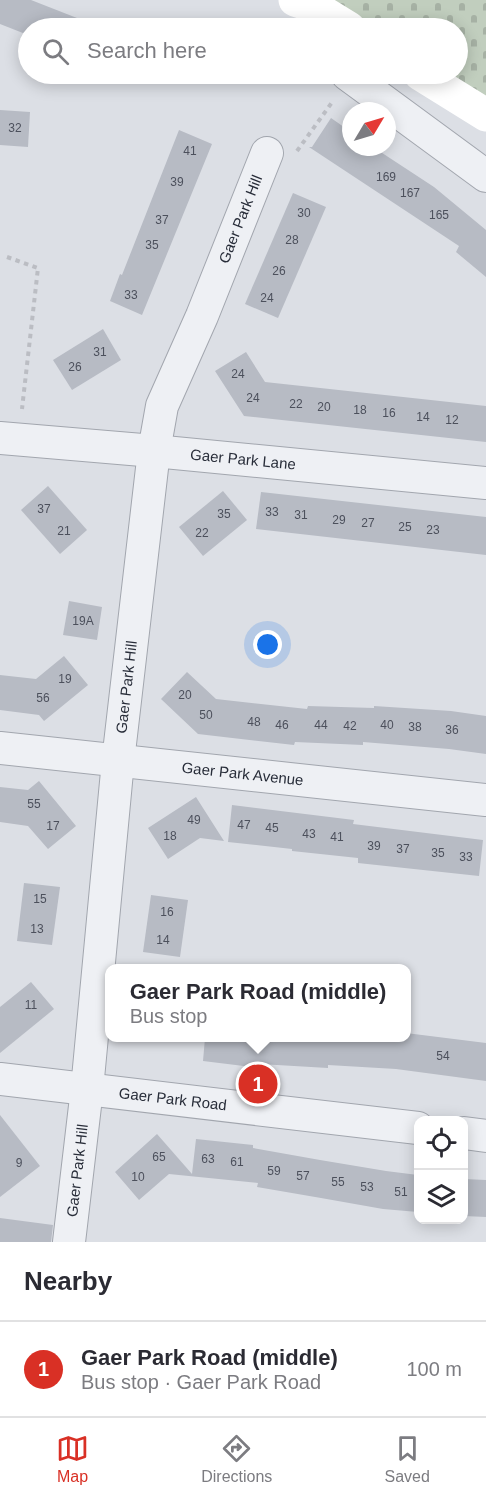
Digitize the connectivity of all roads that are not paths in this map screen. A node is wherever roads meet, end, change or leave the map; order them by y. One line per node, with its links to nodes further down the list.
1 (295, 0): 2 (street)
2 (333, 18)
3 (361, 84): 7 (street)
4 (436, 84): 5 (street)
5 (486, 115)
6 (267, 153): 9 (street, Gaer Park Hill)
7 (486, 176)
8 (10, 439): 9 (street, Gaer Park Lane)
9 (154, 451): 10 (street, Gaer Park Lane); 12 (street, Gaer Park Hill)
10 (486, 483)
11 (0, 748): 12 (street, Gaer Park Avenue)
12 (118, 761): 13 (street, Gaer Park Avenue); 15 (street, Gaer Park Hill)
13 (486, 800)
14 (0, 1079): 15 (street, Gaer Park Road)
15 (87, 1089): 16 (street, Gaer Park Road); 19 (street, Gaer Park Hill)
16 (414, 1128)
17 (468, 1134): 18 (street)
18 (486, 1136)
19 (69, 1242)

